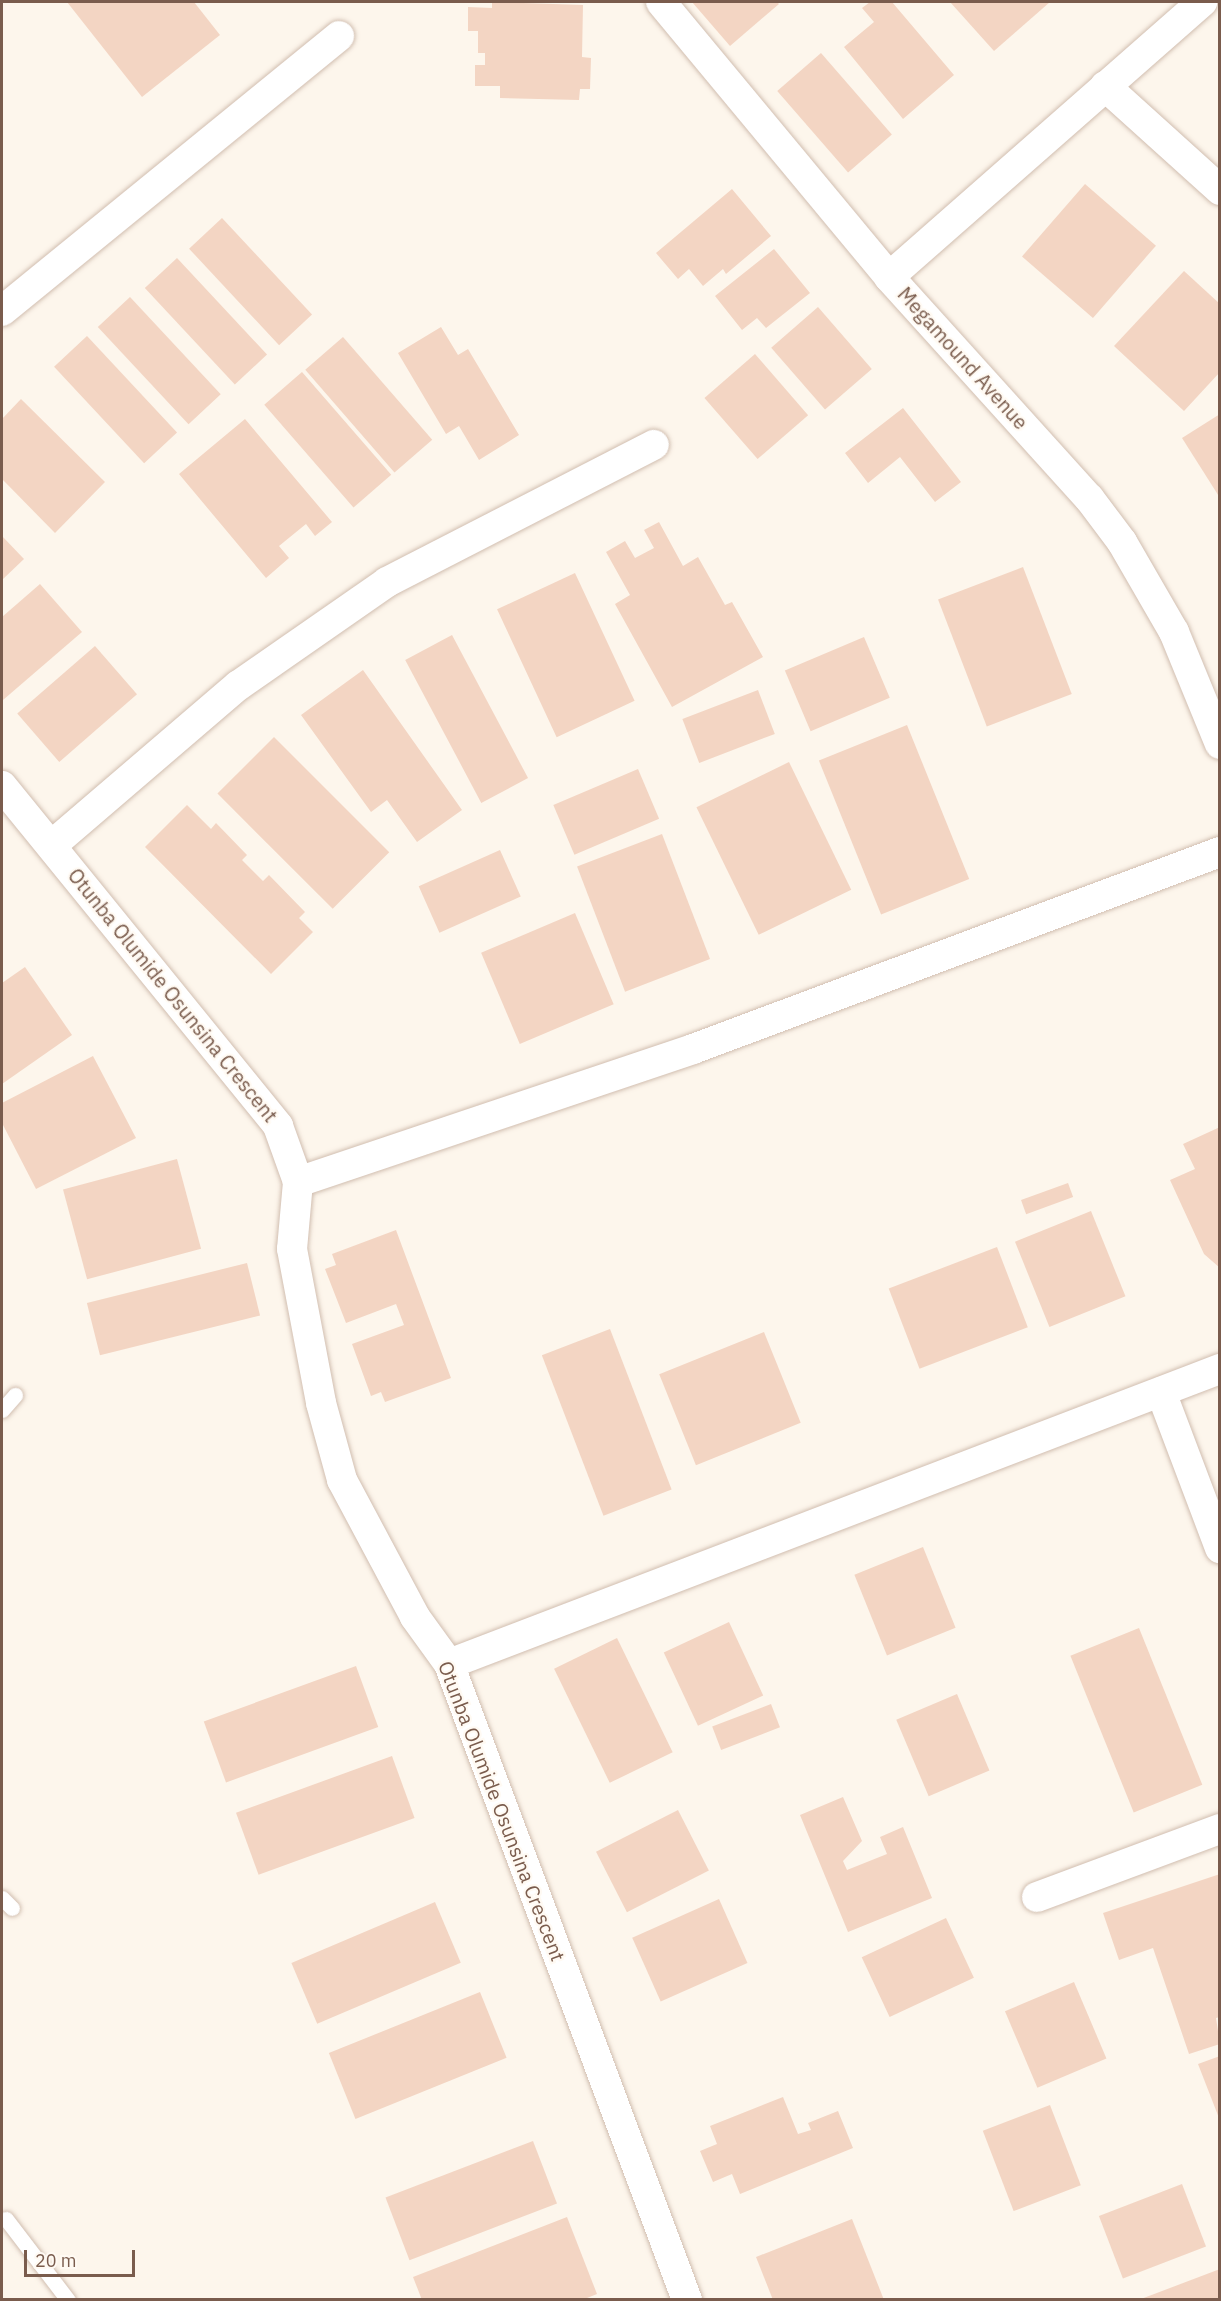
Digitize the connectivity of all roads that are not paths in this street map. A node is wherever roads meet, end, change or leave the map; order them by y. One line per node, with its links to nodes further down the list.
1 (661, 2): 6 (street, Megamound Avenue)
2 (1202, 2): 4 (street)
3 (339, 36): 7 (street)
4 (1105, 86): 5 (street); 6 (street)
5 (1220, 190)
6 (889, 277): 9 (street, Megamound Avenue)
7 (2, 311)
8 (654, 445): 11 (street)
9 (1220, 744)
10 (2, 786): 11 (street, Otunba Olumide Osunsina Crescent)
11 (52, 845): 13 (street, Otunba Olumide Osunsina Crescent)
12 (1220, 852): 13 (street)
13 (298, 1182): 19 (street, Otunba Olumide Osunsina Crescent)
14 (1220, 1369): 15 (street)
15 (1161, 1392): 18 (street); 19 (street)
16 (15, 1395): 17 (lane)
17 (2, 1410)
18 (1220, 1548)
19 (449, 1664): 24 (street, Otunba Olumide Osunsina Crescent)
20 (1220, 1829): 21 (street)
21 (1037, 1897)
22 (6, 2219): 23 (lane)
23 (68, 2300)
24 (687, 2300)

